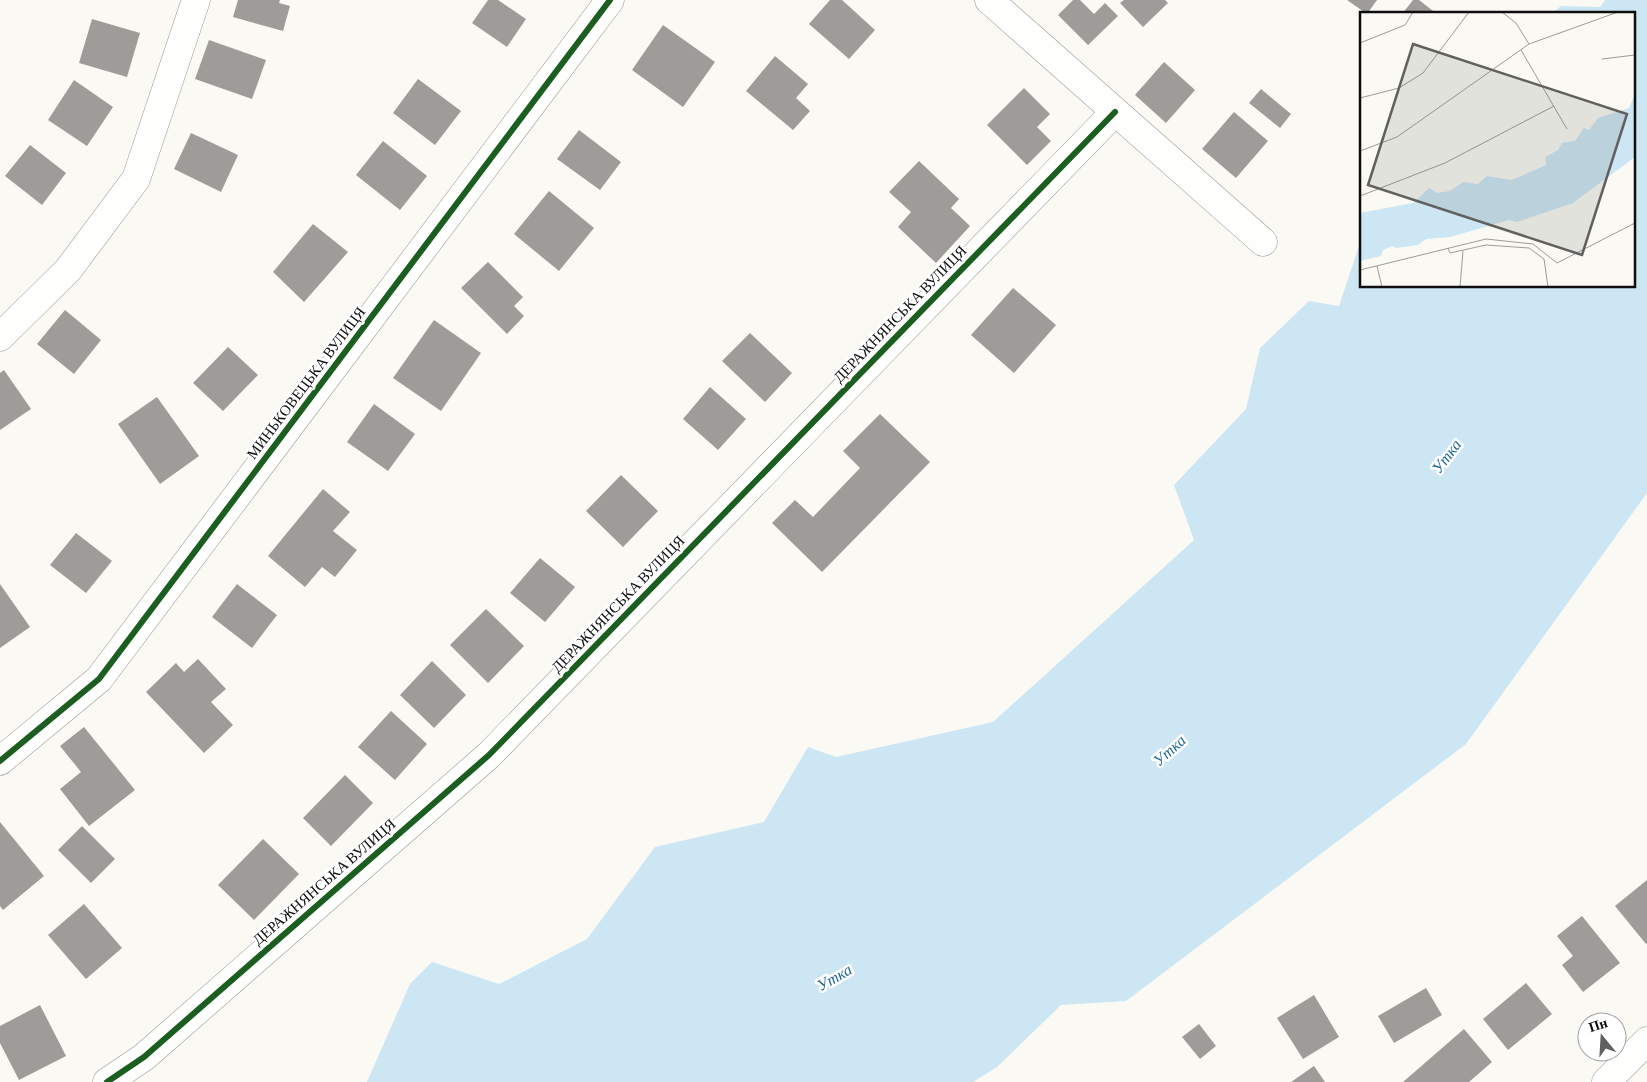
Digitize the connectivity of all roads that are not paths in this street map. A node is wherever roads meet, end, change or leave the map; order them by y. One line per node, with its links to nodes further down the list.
1 (196, 0): 6 (street)
2 (610, 0): 7 (street, МИНЬКОВЕЦЬКА ВУЛИЦЯ)
3 (989, 0): 4 (street)
4 (1116, 112): 5 (street); 9 (street, ДЕРАЖНЯНСЬКА ВУЛИЦЯ)
5 (1263, 242)
6 (0, 337)
7 (0, 761)
8 (1647, 1041): 10 (street)
9 (107, 1082)
10 (1606, 1082)

